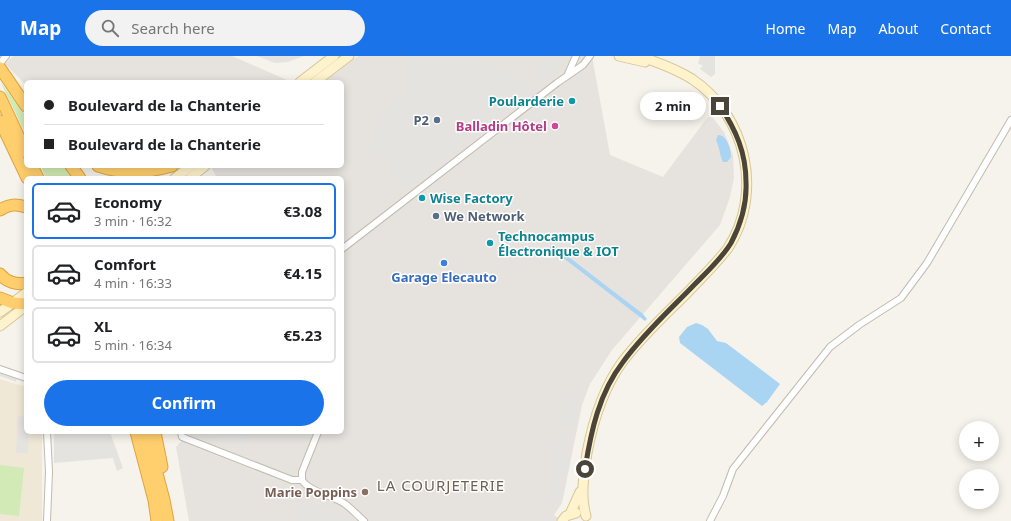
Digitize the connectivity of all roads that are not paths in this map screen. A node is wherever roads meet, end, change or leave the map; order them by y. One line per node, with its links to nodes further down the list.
1 (576, 56): 8 (street)
2 (590, 56): 8 (street)
3 (619, 56): 7 (street)
4 (639, 56): 7 (street)
5 (338, 60): 9 (street); 10 (street)
6 (3, 62): 12 (highway)
7 (666, 67): 44 (street)
8 (567, 76): 25 (street)
9 (303, 80)
10 (317, 80)
11 (0, 97): 15 (highway)
12 (24, 102)
13 (1011, 120): 53 (street)
14 (0, 121): 20 (highway)
15 (24, 148)
16 (106, 168): 17 (highway)
17 (165, 168)
18 (188, 168): 21 (street)
19 (202, 168): 22 (street)
20 (26, 176)
21 (178, 176)
22 (192, 176)
23 (24, 207): 24 (highway)
24 (0, 210)
25 (344, 247)
26 (0, 274): 27 (highway)
27 (24, 283)
28 (24, 295): 30 (street)
29 (0, 298): 30 (highway)
30 (13, 303): 31 (highway); 33 (street)
31 (24, 305)
32 (24, 307): 34 (street)
33 (0, 312)
34 (0, 326)
35 (0, 369): 36 (street)
36 (24, 377)
37 (47, 434): 48 (street)
38 (137, 434): 49 (highway)
39 (147, 434): 45 (highway)
40 (155, 434): 45 (highway)
41 (181, 434): 43 (street)
42 (317, 434): 43 (street)
43 (302, 480): 51 (street)
44 (583, 482): 46 (street); 47 (street)
45 (164, 500): 50 (highway)
46 (570, 514): 47 (street); 52 (street)
47 (588, 519)
48 (47, 521)
49 (157, 521)
50 (168, 521)
51 (364, 521)
52 (562, 521)
53 (710, 521)

